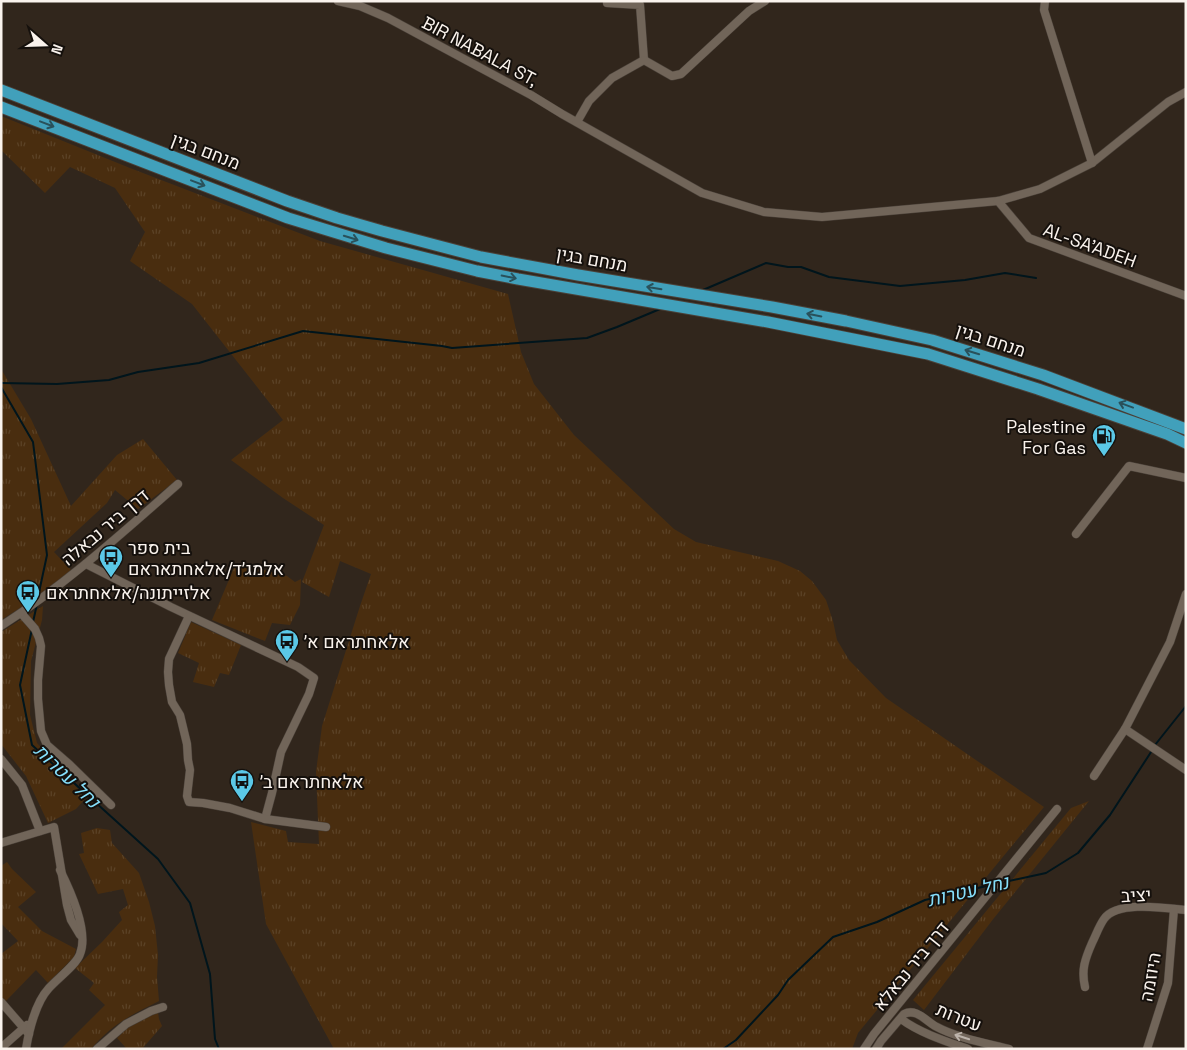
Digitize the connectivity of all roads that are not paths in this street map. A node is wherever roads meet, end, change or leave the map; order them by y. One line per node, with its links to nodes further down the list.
1 (338, 1): 5 (street, BIR NABALA ST,)
2 (766, 1): 6 (street)
3 (1045, 1): 11 (street)
4 (607, 3): 6 (street)
5 (361, 4): 10 (street, BIR NABALA ST,)
6 (644, 60): 10 (street)
7 (1, 90): 14 (highway, מנחם בגין, one-way to 7)
8 (1186, 92): 11 (street, BIR NABALA ST,)
9 (1, 107): 15 (highway, מנחם בגין, one-way to 15)
10 (577, 122): 12 (street, BIR NABALA ST,)
11 (1092, 163): 12 (street, BIR NABALA ST,)
12 (998, 201): 13 (street, AL-SA'ADEH)
13 (1186, 296)
14 (1186, 429)
15 (1186, 443)
16 (1186, 478): 18 (street)
17 (178, 484): 19 (street, דרך ביר נבאלה)
18 (1076, 534)
19 (86, 564): 21 (street, דרך ביר נבאלה); 22 (street)
20 (1186, 594): 24 (street)
21 (21, 613): 23 (street, דרך ביר נבאלה); 28 (street)
22 (189, 616): 30 (street); 30 (street)
23 (1, 626)
24 (1125, 729): 26 (street); 27 (street)
25 (1, 759): 32 (street)
26 (1186, 770)
27 (1094, 776)
28 (111, 806)
29 (1057, 809): 46 (street, דרך ביר נבאלא)
30 (265, 819): 31 (street)
31 (326, 827)
32 (40, 831): 33 (street); 40 (street)
33 (1, 843)
34 (1174, 909): 35 (street, יציב); 36 (street, יציב); 50 (street, היוזמה)
35 (1186, 910)
36 (1085, 988)
37 (1, 1002): 41 (street)
38 (163, 1007): 45 (street)
39 (901, 1018): 47 (street); 48 (street, עטרות); 49 (street, עטרות, one-way to 39)
40 (33, 1021): 41 (street); 42 (street)
41 (23, 1028): 42 (street); 43 (street)
42 (29, 1034): 44 (street)
43 (1, 1048)
44 (26, 1049)
45 (97, 1049)
46 (864, 1049)
47 (876, 1049)
48 (968, 1049)
49 (1010, 1049)
50 (1147, 1049)

